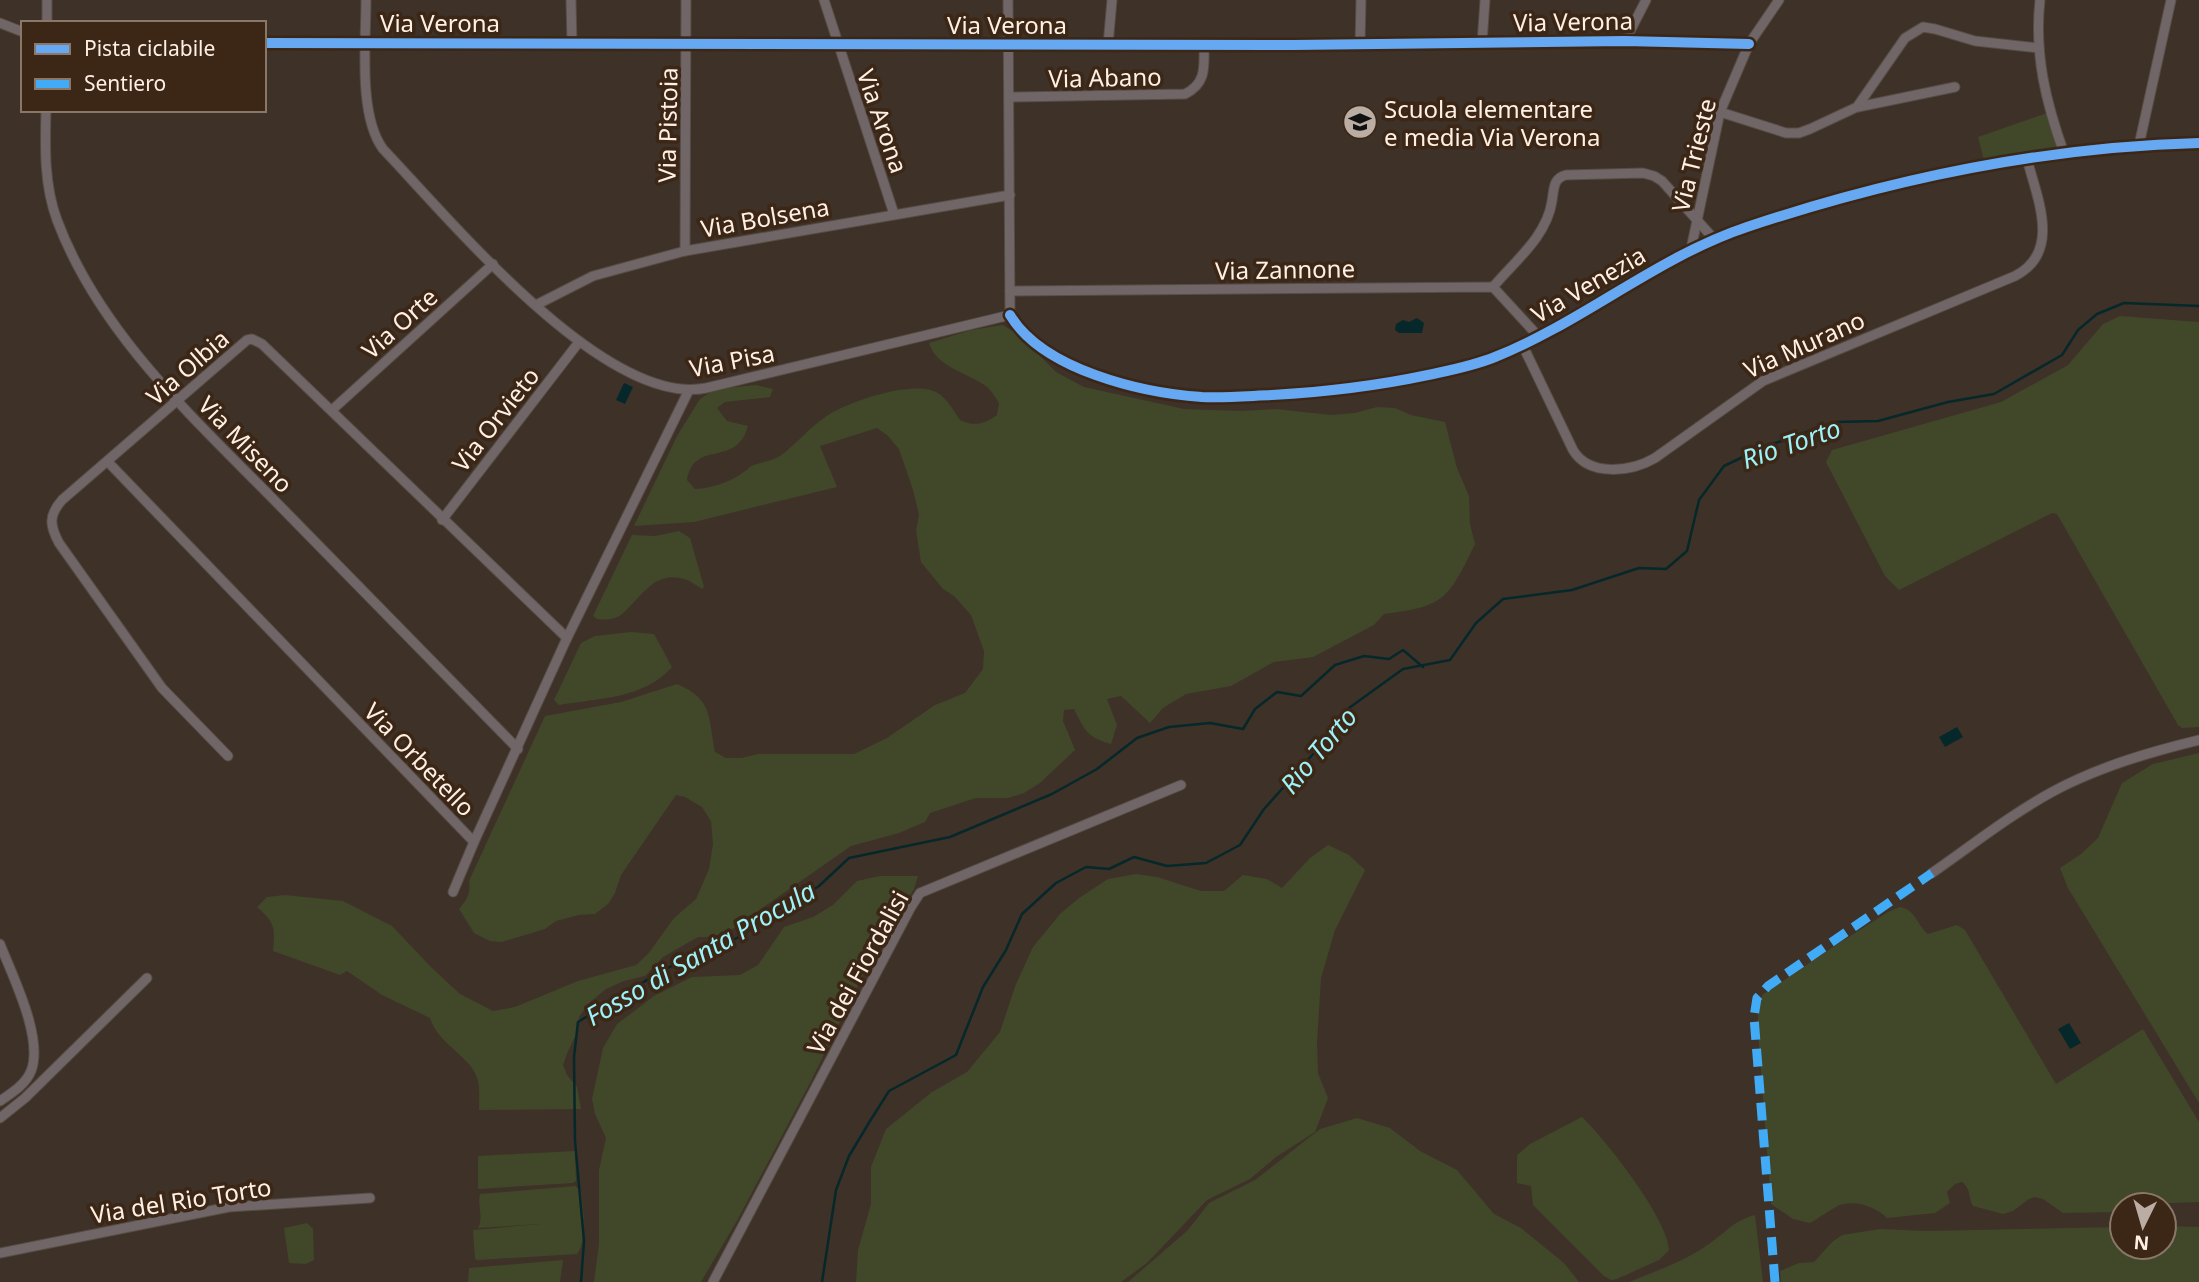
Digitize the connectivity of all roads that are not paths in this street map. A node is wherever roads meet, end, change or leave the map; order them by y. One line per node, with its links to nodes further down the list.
1 (47, 0): 14 (street)
2 (366, 0): 21 (street, Via Pisa)
3 (571, 0): 22 (street)
4 (686, 0): 19 (street, Via Pistoia)
5 (824, 0): 24 (street, Via Arona)
6 (1008, 0): 25 (street)
7 (1112, 0): 26 (street)
8 (1361, 0): 28 (street)
9 (1485, 0): 20 (street)
10 (1646, 0): 17 (street)
11 (1779, 0): 23 (street, Via Trieste)
12 (2040, 0): 29 (street)
13 (2171, 0): 36 (street)
14 (47, 21)
15 (0, 23): 16 (street)
16 (21, 31)
17 (1625, 41): 20 (street, Via Verona); 23 (street, Via Verona)
18 (266, 43): 21 (street, Via Verona)
19 (688, 43): 22 (street, Via Verona); 24 (street, Via Verona); 44 (street, Via Pistoia)
20 (1482, 43): 28 (street, Via Verona)
21 (366, 44): 22 (street, Via Verona); 45 (street, Via Pisa)
22 (572, 44)
23 (1749, 44): 34 (street, Via Trieste)
24 (837, 45): 25 (street, Via Verona); 40 (street, Via Arona)
25 (1009, 45): 26 (street, Via Verona); 31 (street)
26 (1108, 45): 27 (street, Via Verona)
27 (1204, 45): 28 (street, Via Verona); 31 (street, Via Abano)
28 (1360, 45)
29 (2039, 48): 32 (street); 37 (street)
30 (1955, 87): 32 (street)
31 (1011, 97): 39 (street)
32 (1857, 107): 34 (street)
33 (46, 112): 54 (street, Via Miseno)
34 (1720, 112): 41 (street, Via Trieste)
35 (2199, 143): 36 (street, Via Venezia)
36 (2139, 145): 37 (street, Via Venezia)
37 (2064, 153): 38 (street, Via Venezia)
38 (2027, 159): 42 (street, Via Venezia); 52 (street, Via Murano)
39 (1010, 195): 40 (street, Via Bolsena); 47 (street)
40 (894, 214): 44 (street, Via Bolsena)
41 (1697, 220): 42 (street); 43 (street, Via Trieste); 46 (street)
42 (1714, 239): 43 (street, Via Venezia)
43 (1691, 249): 50 (street, Via Venezia)
44 (685, 251): 48 (street, Via Bolsena)
45 (493, 264): 48 (street, Via Pisa); 55 (street, Via Orte)
46 (1493, 287): 47 (street, Via Zannone); 50 (street)
47 (1010, 291): 49 (street)
48 (536, 305): 51 (street, Via Pisa)
49 (1010, 315): 52 (street, Via Venezia); 53 (street, Via Pisa)
50 (1538, 336): 52 (street, Via Venezia)
51 (579, 342): 53 (street, Via Pisa); 57 (street, Via Orvieto)
52 (1522, 344)
53 (689, 390): 58 (street, Via Orbetello)
54 (177, 401): 55 (street, Via Olbia); 56 (street, Via Olbia); 60 (street, Via Miseno)
55 (332, 410): 57 (street, Via Olbia)
56 (108, 462): 61 (street, Via Olbia); 63 (street, Via Orbetello)
57 (442, 520): 58 (street, Via Olbia)
58 (567, 638): 60 (street, Via Orbetello)
59 (2199, 740): 64 (street)
60 (518, 749): 63 (street, Via Orbetello)
61 (228, 756)
62 (1181, 786): 72 (street, Via dei Fiordalisi)
63 (474, 842): 65 (street)
64 (1932, 873)
65 (453, 892)
66 (0, 944): 68 (street)
67 (147, 978): 69 (street)
68 (0, 1101)
69 (0, 1118)
70 (370, 1198): 71 (street, Via del Rio Torto)
71 (0, 1253)
72 (713, 1282)

